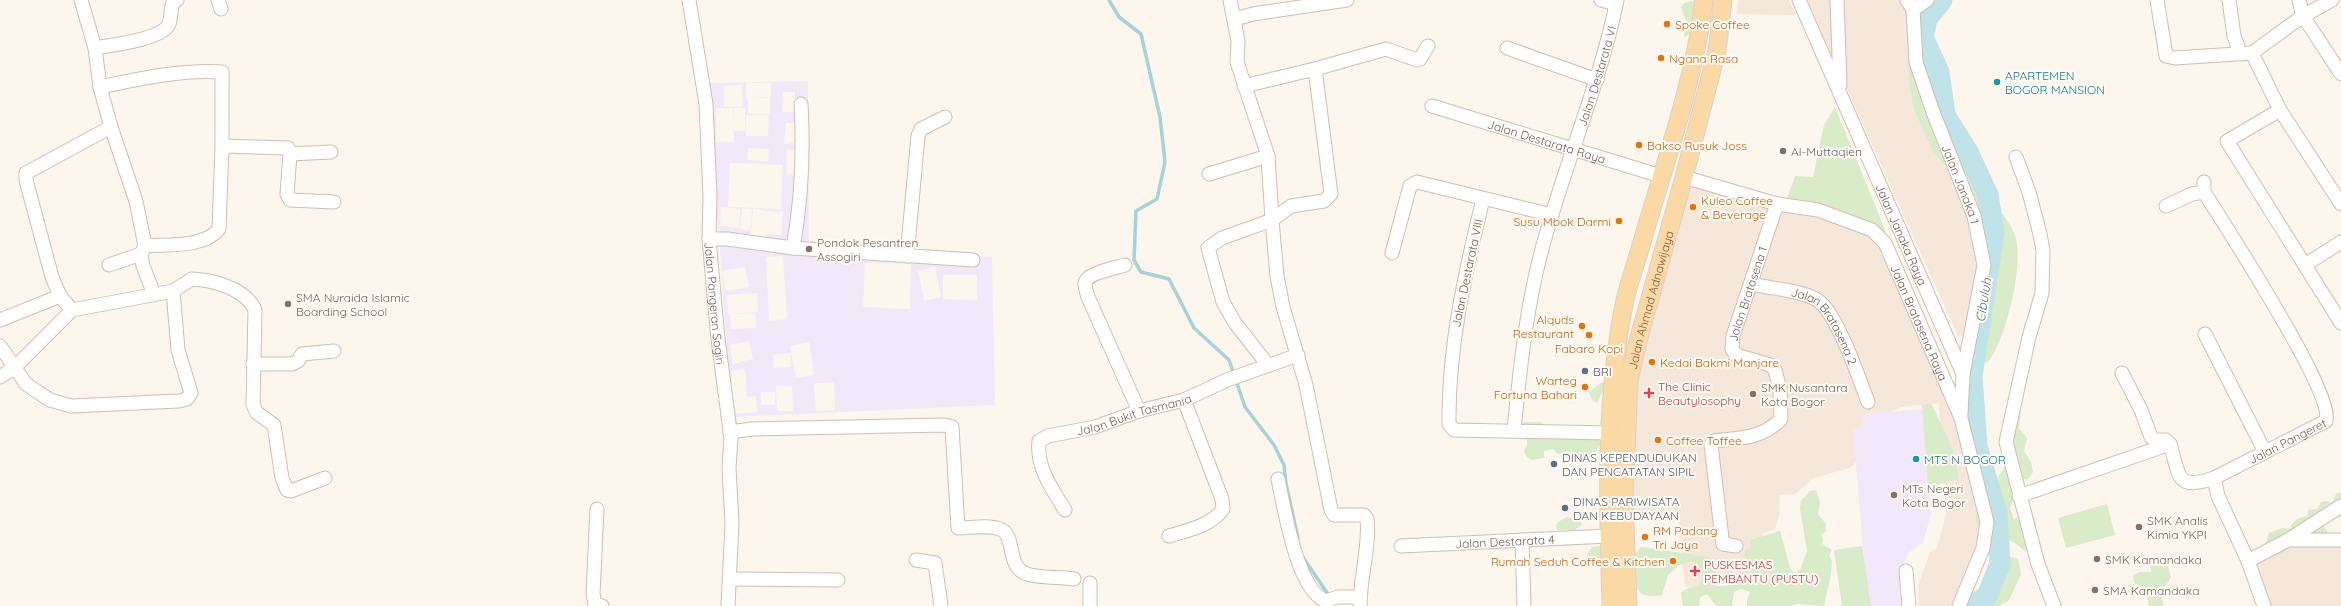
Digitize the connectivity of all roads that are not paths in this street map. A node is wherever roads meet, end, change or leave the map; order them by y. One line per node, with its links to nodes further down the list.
1 (81, 0): 21 (street)
2 (177, 0): 21 (street)
3 (689, 0): 51 (street, Jalan Pangeran Sogiri)
4 (1230, 0): 19 (street)
5 (1347, 0): 19 (street)
6 (1601, 0): 16 (street)
7 (1704, 0): 42 (main road, Jalan Ahmad Adnawijaya)
8 (1723, 0): 43 (main road, Jalan Ahmad Adnawijaya)
9 (1799, 0): 29 (street, Jalan Janaka Raya)
10 (1837, 0): 29 (street, Jalan Janaka Raya)
11 (1927, 0): 17 (street)
12 (2157, 0): 23 (street)
13 (2229, 0): 23 (street)
14 (2299, 0): 18 (street)
15 (2332, 0): 18 (street)
16 (1617, 2): 26 (street, Jalan Destarata VI)
17 (1910, 5): 80 (street, Jalan Janaka 1)
18 (2303, 16): 23 (street); 25 (street)
19 (1235, 19): 27 (street)
20 (1428, 46): 24 (street)
21 (95, 48): 28 (street)
22 (1507, 48): 26 (street)
23 (2246, 53): 32 (street)
24 (1315, 69): 27 (street); 50 (street)
25 (2341, 74)
26 (1597, 80): 36 (street, Jalan Destarata VI)
27 (1244, 86): 39 (street)
28 (100, 87): 34 (street); 35 (street)
29 (1841, 95): 80 (street, Jalan Janaka Raya)
30 (801, 104): 54 (street)
31 (1432, 106): 36 (street, Jalan Destarata Raya)
32 (2280, 110): 47 (street); 62 (street)
33 (945, 117): 58 (street)
34 (111, 127): 56 (street); 68 (street)
35 (222, 146): 38 (street); 56 (street)
36 (1574, 150): 42 (street, Jalan Destarata Raya); 49 (street, Jalan Destarata VI)
37 (331, 152): 38 (street)
38 (290, 154): 45 (street)
39 (1268, 156): 41 (street); 50 (street)
40 (2016, 158): 94 (street)
41 (1209, 174)
42 (1661, 176): 53 (main road, Jalan Ahmad Adnawijaya)
43 (1684, 177): 46 (street, Jalan Bratasena Raya); 55 (main road, Jalan Ahmad Adnawijaya)
44 (1483, 199): 49 (street); 57 (street); 86 (street, Jalan Destarata VIII)
45 (334, 202)
46 (1777, 204): 65 (street, Jalan Bratasena 1); 85 (street, Jalan Bratasena Raya)
47 (2341, 204)
48 (2166, 206): 90 (street, Jalan Pangeret)
49 (1552, 215): 86 (street, Jalan Destarata VI)
50 (1272, 220): 75 (street); 77 (street)
51 (709, 239): 54 (street); 87 (street, Jalan Pangeran Sogiri)
52 (2341, 242): 62 (street)
53 (1642, 243): 55 (main road); 63 (main road, Jalan Ahmad Adnawijaya)
54 (793, 248): 58 (street)
55 (1664, 249): 64 (main road, Jalan Ahmad Adnawijaya)
56 (143, 250): 60 (street); 67 (street)
57 (1392, 253)
58 (907, 256): 59 (street)
59 (973, 260)
60 (109, 265)
61 (1126, 265): 84 (street)
62 (2304, 265): 71 (street)
63 (1632, 278): 64 (main road); 88 (main road, Jalan Ahmad Adnawijaya)
64 (1653, 284): 119 (main road, Jalan Ahmad Adnawijaya)
65 (1751, 284): 83 (street, Jalan Bratasena 2); 104 (street, Jalan Bratasena 1)
66 (172, 291): 67 (street); 76 (street); 78 (street)
67 (154, 294): 69 (street)
68 (60, 296): 69 (street); 70 (street)
69 (72, 310): 78 (street)
70 (0, 320)
71 (2341, 323)
72 (2205, 334): 90 (street)
73 (0, 346): 78 (street)
74 (334, 352): 76 (street)
75 (1298, 355): 77 (street, Jalan Bukit Tasmania); 112 (street)
76 (253, 364): 91 (street)
77 (1268, 365): 82 (street, Jalan Bukit Tasmania)
78 (14, 368): 81 (street)
79 (2122, 373): 89 (street)
80 (1963, 374): 85 (street, Jalan Janaka 1)
81 (0, 377)
82 (1184, 400): 84 (street, Jalan Bukit Tasmania); 98 (street)
83 (1868, 402)
84 (1139, 411): 97 (street, Jalan Bukit Tasmania)
85 (1961, 418): 121 (street, Jalan Bratasena Raya)
86 (1514, 430): 88 (street)
87 (730, 432): 108 (street, Jalan Pangeran Sogiri); 109 (street)
88 (1609, 433): 99 (main road, Jalan Ahmad Adnawijaya)
89 (2170, 444): 92 (street, Jalan Pangeret); 94 (street)
90 (2264, 452): 92 (street, Jalan Pangeret)
91 (325, 478)
92 (2214, 478): 106 (street)
93 (1278, 479): 112 (street)
94 (2019, 496): 122 (street)
95 (2341, 506): 101 (street)
96 (597, 509): 113 (street)
97 (1065, 510)
98 (1169, 536)
99 (1609, 536): 100 (street, Jalan Destarata 4); 118 (main road, Jalan Ahmad Adnawijaya)
100 (1522, 540): 103 (street, Jalan Destarata 4); 117 (street)
101 (2288, 540): 102 (street); 106 (street)
102 (2341, 540)
103 (1401, 546)
104 (1736, 546)
105 (916, 560): 115 (street)
106 (2248, 561): 123 (street)
107 (1906, 571): 120 (street)
108 (729, 579): 110 (street); 114 (street, Jalan Pangeran Sogiri)
109 (1074, 579)
110 (838, 580)
111 (1090, 583): 116 (street)
112 (1360, 602)
113 (602, 606)
114 (728, 606)
115 (941, 606)
116 (1090, 606)
117 (1524, 606)
118 (1611, 606)
119 (1628, 606)
120 (1909, 606)
121 (1959, 606)
122 (2054, 606)
123 (2264, 606)

